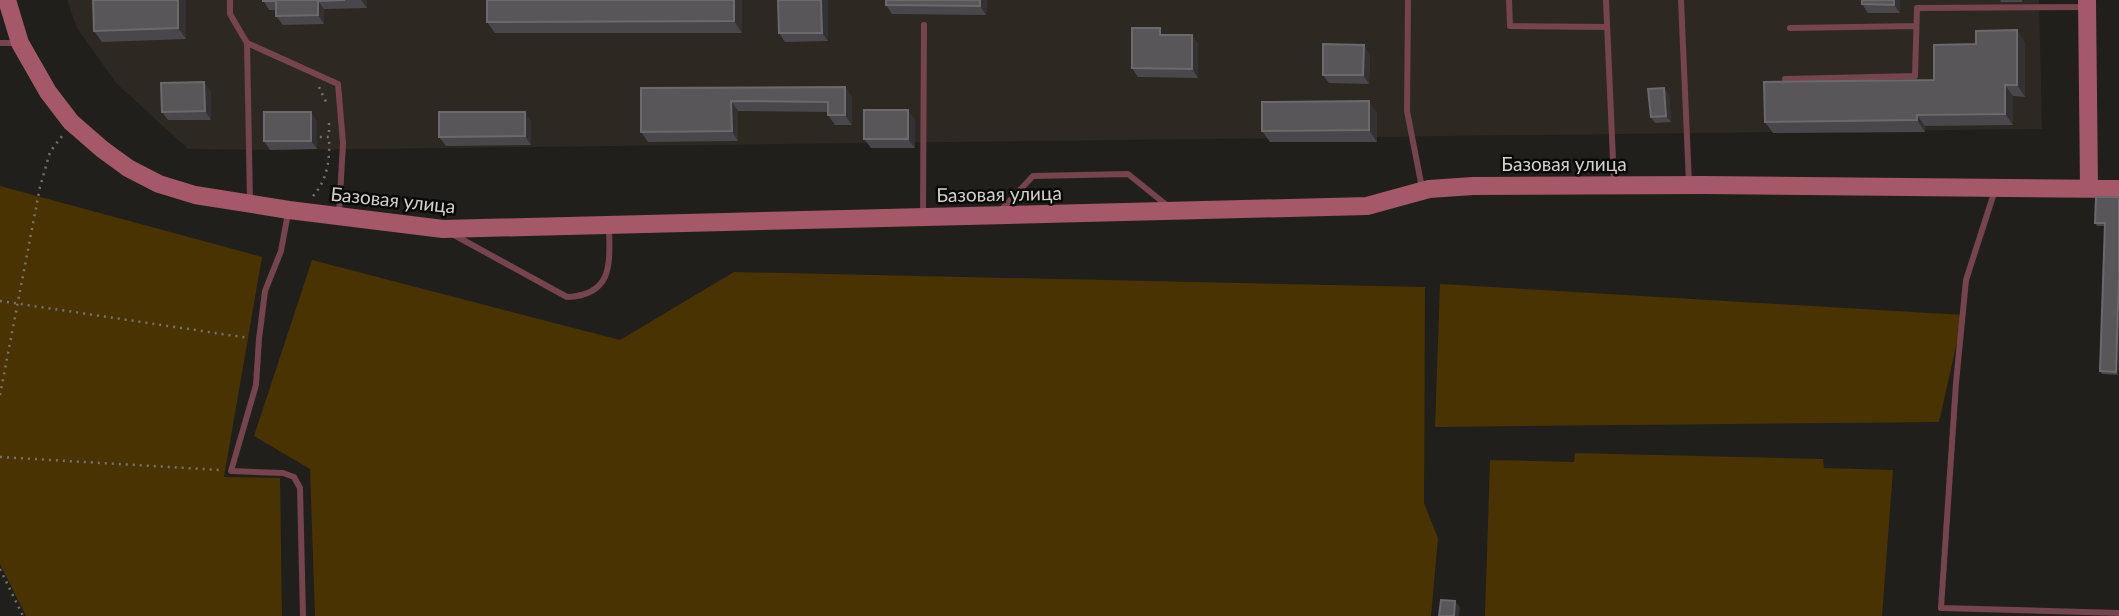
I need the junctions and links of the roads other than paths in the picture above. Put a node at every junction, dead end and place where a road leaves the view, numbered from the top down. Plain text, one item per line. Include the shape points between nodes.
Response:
1 (7, 0) edge
2 (230, 0) edge
3 (1408, 0) edge
4 (1509, 0) edge
5 (1606, 0) edge
6 (1681, 0) edge
7 (2087, 3) edge
8 (7, 23) edge
9 (924, 25) dead end
10 (1916, 26) junction
11 (1607, 27) junction
12 (1790, 28) dead end
13 (0, 43) edge
14 (20, 43) junction
15 (247, 43) junction
16 (1785, 79) edge
17 (1614, 185) junction
18 (1689, 185) junction
19 (2089, 187) junction
20 (2119, 188) edge
21 (1996, 189) junction
22 (1423, 190) junction
23 (250, 204) junction
24 (291, 210) junction
25 (1173, 211) junction
26 (996, 215) junction
27 (338, 216) junction
28 (923, 217) junction
29 (609, 226) junction
30 (443, 229) junction
31 (1988, 613) edge
32 (2119, 613) edge
33 (303, 616) edge

1 - 8 street, Базовая улица
2 - 15 lane via 230,14
3 - 22 lane via 1407,111
4 - 11 lane via 1510,26
5 - 11 lane
6 - 18 lane
7 - 10 lane via 1917,8
7 - 19 street
8 - 14 street, Базовая улица
9 - 28 lane
10 - 12 lane
10 - 16 lane via 1915,76
11 - 17 lane
13 - 14 lane
14 - 23 street, Базовая улица via 71,122 119,162 159,184
15 - 23 lane
15 - 27 lane via 338,84 343,143
17 - 18 street, Базовая улица
17 - 22 street, Базовая улица
18 - 21 street, Базовая улица
19 - 20 street, Базовая улица
19 - 21 street, Базовая улица
21 - 31 lane via 1966,280 1941,608
22 - 25 street, Базовая улица via 1367,206
23 - 24 street, Базовая улица
24 - 27 street, Базовая улица
24 - 33 lane via 265,291 256,385 231,471 283,473 294,477 300,488
25 - 26 street, Базовая улица
25 - 26 lane via 1128,174 1033,176
26 - 28 street, Базовая улица
27 - 30 street, Базовая улица
28 - 29 street, Базовая улица
29 - 30 street, Базовая улица
29 - 30 lane via 610,262 600,287 567,298
31 - 32 lane

